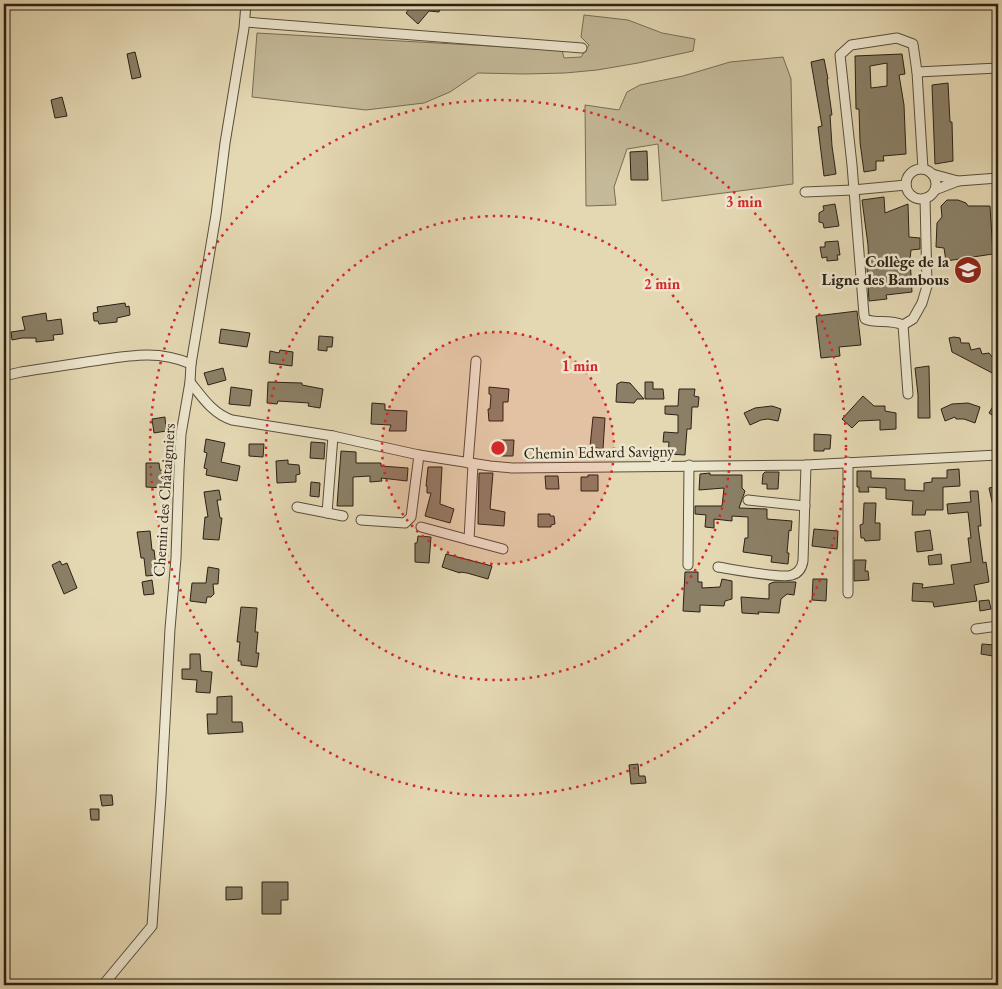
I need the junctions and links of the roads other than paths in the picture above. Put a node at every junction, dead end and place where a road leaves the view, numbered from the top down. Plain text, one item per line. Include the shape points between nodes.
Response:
1 (246, 4) edge
2 (245, 22) junction
3 (582, 48) dead end
4 (998, 68) edge
5 (917, 72) junction
6 (923, 169) junction
7 (932, 174) junction
8 (998, 178) edge
9 (958, 181) junction
10 (906, 185) junction
11 (852, 190) junction
12 (935, 190) junction
13 (805, 192) dead end
14 (925, 198) junction
15 (903, 325) junction
16 (476, 361) dead end
17 (191, 364) junction
18 (4, 376) edge
19 (190, 382) junction
20 (908, 394) dead end
21 (333, 436) junction
22 (419, 455) junction
23 (998, 455) edge
24 (848, 462) junction
25 (471, 463) junction
26 (806, 464) junction
27 (689, 465) junction
28 (748, 500) dead end
29 (805, 506) junction
30 (297, 507) dead end
31 (327, 513) junction
32 (344, 516) dead end
33 (361, 520) dead end
34 (421, 527) dead end
35 (469, 540) junction
36 (503, 549) dead end
37 (688, 566) dead end
38 (718, 567) dead end
39 (848, 593) dead end
40 (998, 626) edge
41 (976, 629) dead end
42 (103, 985) edge

1 - 2 street, Chemin des Châtaigniers
2 - 3 street
2 - 17 street, Chemin des Châtaigniers
4 - 5 street
5 - 6 street
5 - 11 street via 913,44 897,38 851,45 840,55
6 - 7 street
6 - 10 street via 911,173
7 - 9 street
7 - 12 street via 936,180
8 - 9 street
9 - 12 street
10 - 11 street
10 - 14 street via 914,197
11 - 13 street
11 - 15 street via 865,319
12 - 14 street
14 - 15 street via 927,286 913,319
15 - 20 street
16 - 25 street
17 - 18 street via 179,358 142,354
17 - 19 street, Chemin des Châtaigniers
19 - 21 street, Chemin Edward Savigny via 208,404 226,418
19 - 42 street, Chemin des Châtaigniers via 179,461 176,558 152,926
21 - 22 street, Chemin Edward Savigny
21 - 31 street
22 - 25 street, Chemin Edward Savigny
22 - 33 street via 409,521
23 - 24 street, Chemin Edward Savigny
24 - 26 street, Chemin Edward Savigny
24 - 39 street
25 - 27 street, Chemin Edward Savigny via 512,468
25 - 35 street
26 - 27 street, Chemin Edward Savigny
26 - 29 street
27 - 37 street
28 - 29 street
29 - 38 street via 803,560 798,572 786,576
30 - 31 street
31 - 32 street
34 - 35 street
35 - 36 street
40 - 41 street

